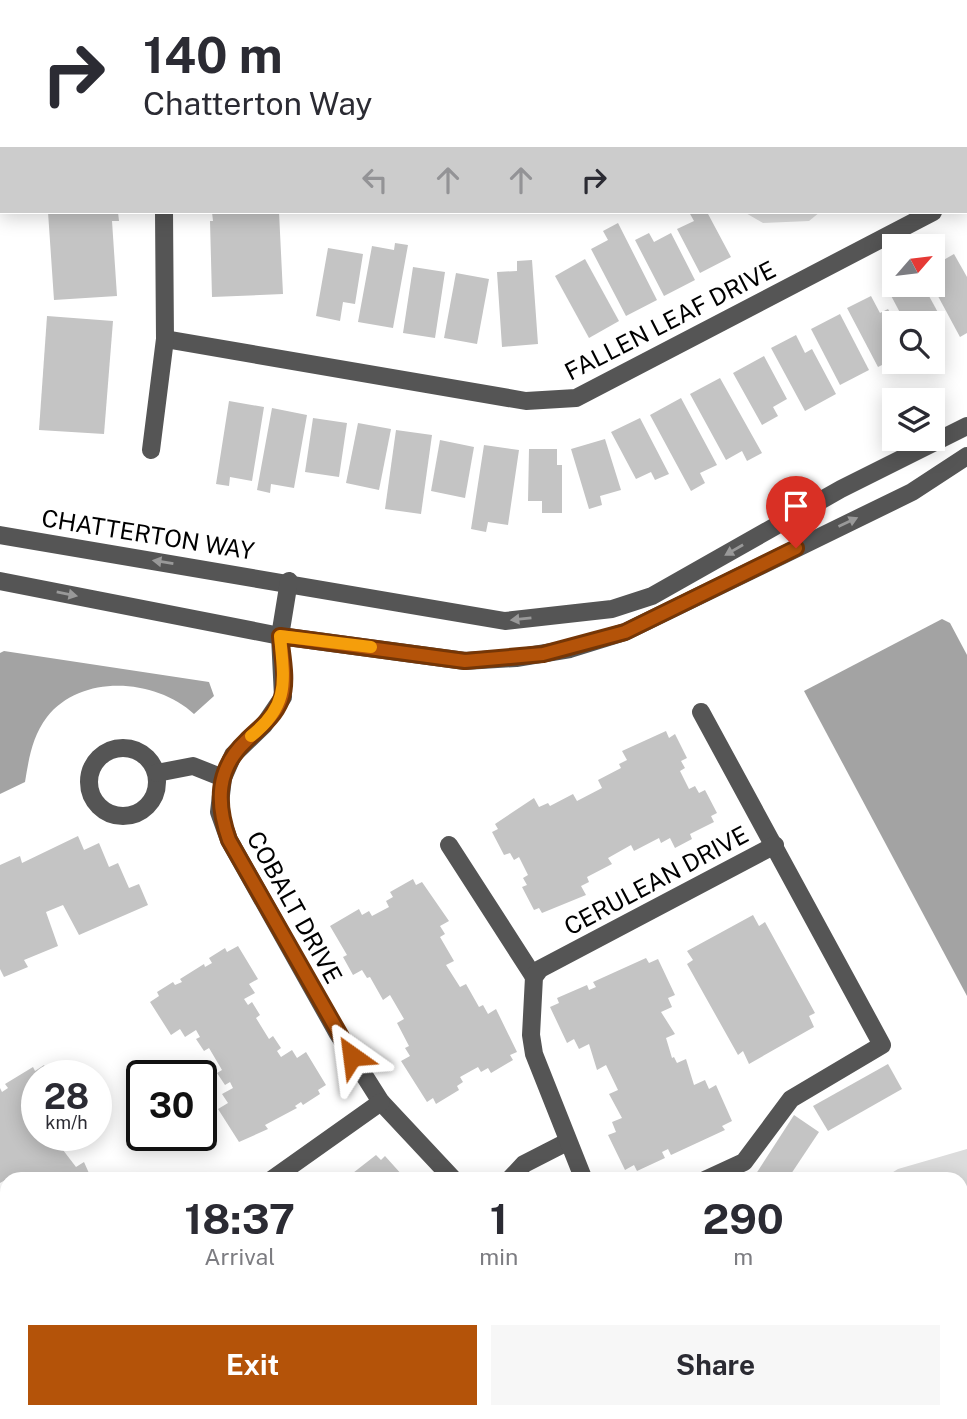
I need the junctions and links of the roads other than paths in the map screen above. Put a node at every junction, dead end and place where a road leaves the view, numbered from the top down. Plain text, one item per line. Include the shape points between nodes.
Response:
1 (164, 214) edge
2 (929, 214) edge
3 (165, 339) junction
4 (967, 426) edge
5 (151, 450) dead end
6 (967, 456) edge
7 (0, 535) edge
8 (0, 582) edge
9 (289, 582) junction
10 (280, 636) junction
11 (701, 712) dead end
12 (157, 773) dead end
13 (223, 778) junction
14 (449, 845) dead end
15 (775, 845) junction
16 (534, 977) junction
17 (380, 1102) junction
18 (567, 1142) junction
19 (282, 1172) edge
20 (446, 1172) edge
21 (516, 1172) edge
22 (580, 1172) edge
23 (723, 1172) edge

1 - 3 street
2 - 3 street, FALLEN LEAF DRIVE via 566,400 526,401
3 - 5 street
4 -> 9 street, CHATTERTON WAY via 841,489 652,596 611,609 505,621
10 -> 6 street via 465,661 570,649 625,632 912,492
9 -> 7 street, CHATTERTON WAY
8 -> 10 street
9 - 10 street
10 - 13 street, COBALT DRIVE via 283,697 264,725 233,755
11 - 15 street
12 - 13 street via 192,766
13 - 17 street, COBALT DRIVE via 219,812 229,840
14 - 16 street
15 - 16 street, CERULEAN DRIVE via 540,969
15 - 23 street, CERULEAN DRIVE via 882,1045 791,1099 744,1163
16 - 18 street via 534,1054
17 - 19 street
17 - 20 street, COBALT DRIVE
18 - 21 street
18 - 22 street

